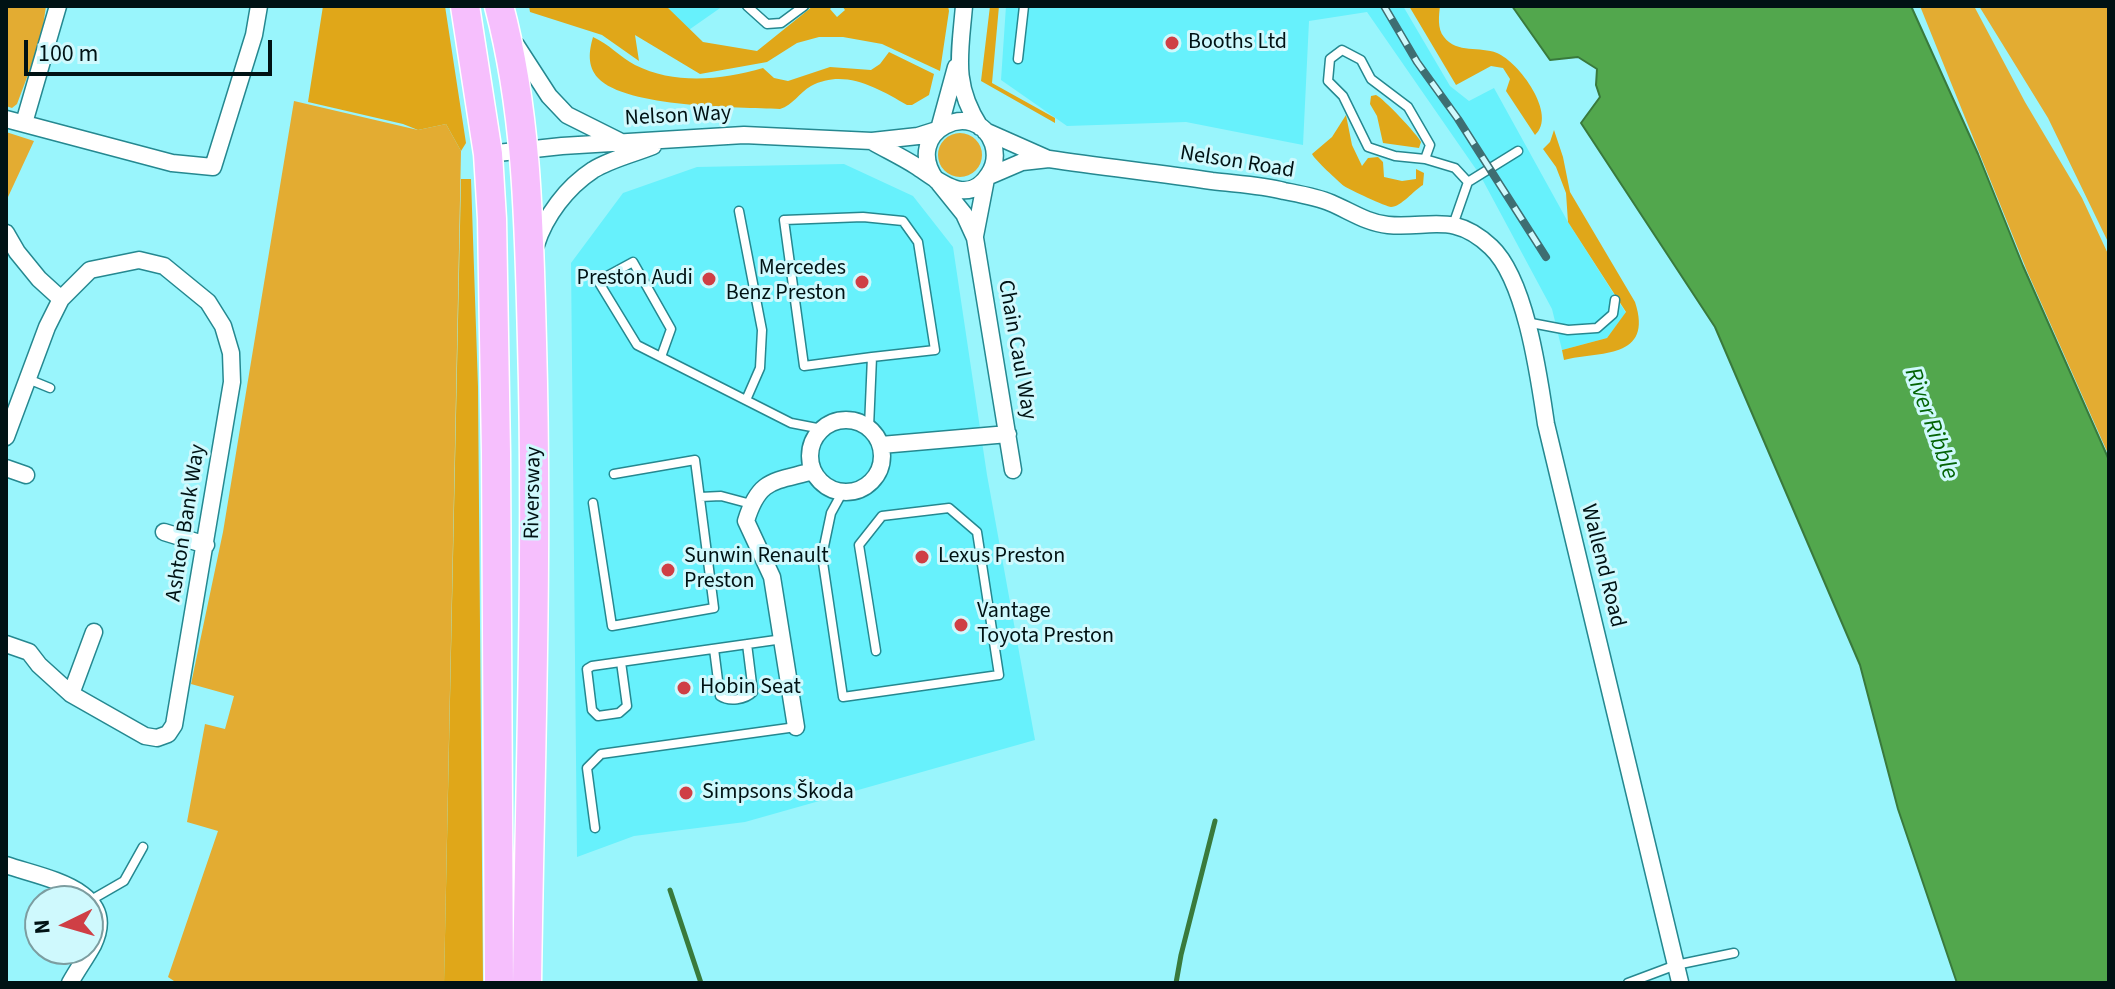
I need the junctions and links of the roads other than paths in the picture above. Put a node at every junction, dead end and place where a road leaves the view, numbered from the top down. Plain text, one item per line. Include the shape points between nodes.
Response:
1 (58, 6) edge
2 (259, 6) edge
3 (465, 6) edge
4 (747, 6) edge
5 (804, 6) edge
6 (964, 6) edge
7 (1024, 6) edge
8 (501, 12) edge
9 (1018, 59) dead end
10 (958, 62) junction
11 (6, 119) edge
12 (24, 123) junction
13 (983, 129) junction
14 (938, 130) junction
15 (665, 140) junction
16 (872, 141) junction
17 (622, 142) junction
18 (1518, 151) dead end
19 (509, 152) junction
20 (1049, 159) junction
21 (1425, 159) junction
22 (987, 178) junction
23 (938, 181) junction
24 (1468, 182) junction
25 (739, 211) dead end
26 (1414, 224) joint
27 (1453, 225) junction
28 (6, 233) edge
29 (975, 238) junction
30 (530, 276) junction
31 (61, 299) junction
32 (1615, 300) dead end
33 (1526, 322) junction
34 (661, 357) junction
35 (872, 357) junction
36 (27, 379) junction
37 (50, 388) dead end
38 (746, 400) junction
39 (869, 427) junction
40 (822, 429) junction
41 (1008, 434) junction
42 (6, 437) edge
43 (881, 445) junction
44 (6, 468) edge
45 (1013, 470) dead end
46 (813, 471) junction
47 (614, 474) dead end
48 (26, 475) dead end
49 (842, 493) junction
50 (700, 497) junction
51 (593, 503) dead end
52 (751, 504) junction
53 (164, 532) dead end
54 (206, 545) junction
55 (94, 632) dead end
56 (784, 639) junction
57 (6, 644) edge
58 (747, 644) junction
59 (714, 649) junction
60 (876, 651) dead end
61 (621, 662) junction
62 (71, 694) junction
63 (796, 727) joint
64 (595, 828) dead end
65 (143, 847) dead end
66 (6, 865) edge
67 (62, 885) edge
68 (104, 893) edge
69 (1734, 953) dead end
70 (81, 965) edge
71 (1676, 965) junction
72 (70, 983) edge
73 (499, 983) edge
74 (527, 983) edge
75 (1628, 983) edge
76 (1680, 983) edge

1 - 12 street
2 - 12 street via 213,167 172,163
3 - 19 highway, Riversway
4 - 5 lane via 767,24 781,23
6 - 10 street
7 - 9 lane
8 - 17 street via 549,96 567,115
8 - 19 highway, Riversway via 516,83
10 - 13 street via 965,101
10 - 14 street
11 - 12 street
13 - 14 street via 960,121
13 - 20 street, Nelson Road
13 - 22 street via 994,149
14 - 16 street, Nelson Way
14 - 23 street via 926,160
15 - 16 street, Nelson Way via 744,135
15 - 17 street, Nelson Way
15 - 30 street via 591,171 565,196 543,223
16 - 23 street, Nelson Way
17 - 19 street, Nelson Way
18 - 24 lane
19 - 30 highway, Riversway
19 - 73 highway, Riversway via 496,453
20 - 22 street, Nelson Road via 1022,162
20 - 26 street, Nelson Road via 1281,190 1329,202 1370,221
21 - 21 lane via 1368,147 1343,96 1328,81 1330,59 1342,50 1361,60 1371,79 1408,107 1430,145
21 - 24 lane via 1455,168
22 - 23 street via 968,189 948,188
22 - 29 street, Chain Caul Way
23 - 29 street, Chain Caul Way
24 - 27 lane
25 - 38 lane via 762,330 760,368
26 - 27 street, Wallend Road
27 - 33 street, Wallend Road via 1491,247 1506,267
28 - 31 street via 39,279
29 - 41 street, Chain Caul Way
30 - 74 highway, Riversway via 535,443
31 - 36 street, Ashton Bank Way
31 - 54 street, Ashton Bank Way via 90,270 139,260 164,266 190,284 223,326 232,382
32 - 33 lane via 1613,314 1597,328 1568,330
33 - 71 street, Wallend Road
34 - 34 lane via 671,329 633,262 598,281 637,345
34 - 38 lane
35 - 35 lane via 935,350 918,242 903,221 784,220 804,366
35 - 39 lane
36 - 37 lane
36 - 42 street, Ashton Bank Way
38 - 40 lane via 791,423
39 - 40 street via 846,420
39 - 43 street
40 - 46 street via 810,457
41 - 43 street
41 - 45 street, Chain Caul Way
43 - 49 street via 881,469 874,479 865,488
44 - 48 street
46 - 49 street via 826,486
46 - 52 street via 759,489
47 - 50 lane via 695,460
49 - 60 lane via 831,513 822,556 843,697 999,675 977,532 949,508 882,516 859,545
50 - 51 lane via 714,608 612,626
50 - 52 lane
52 - 56 street via 746,521 772,577
53 - 54 street
54 - 62 street, Ashton Bank Way via 174,725 168,734 145,736
55 - 62 street
56 - 58 lane
56 - 63 street
57 - 62 street, Ashton Bank Way via 29,652
58 - 59 lane
58 - 59 lane via 753,692 748,697 720,696
59 - 61 lane
61 - 61 lane via 587,669 592,710 598,716 619,713 627,706
63 - 64 lane via 601,754 587,768
65 - 68 lane via 124,881
66 - 67 street
69 - 71 lane
70 - 72 street
71 - 75 lane
71 - 76 street, Wallend Road

